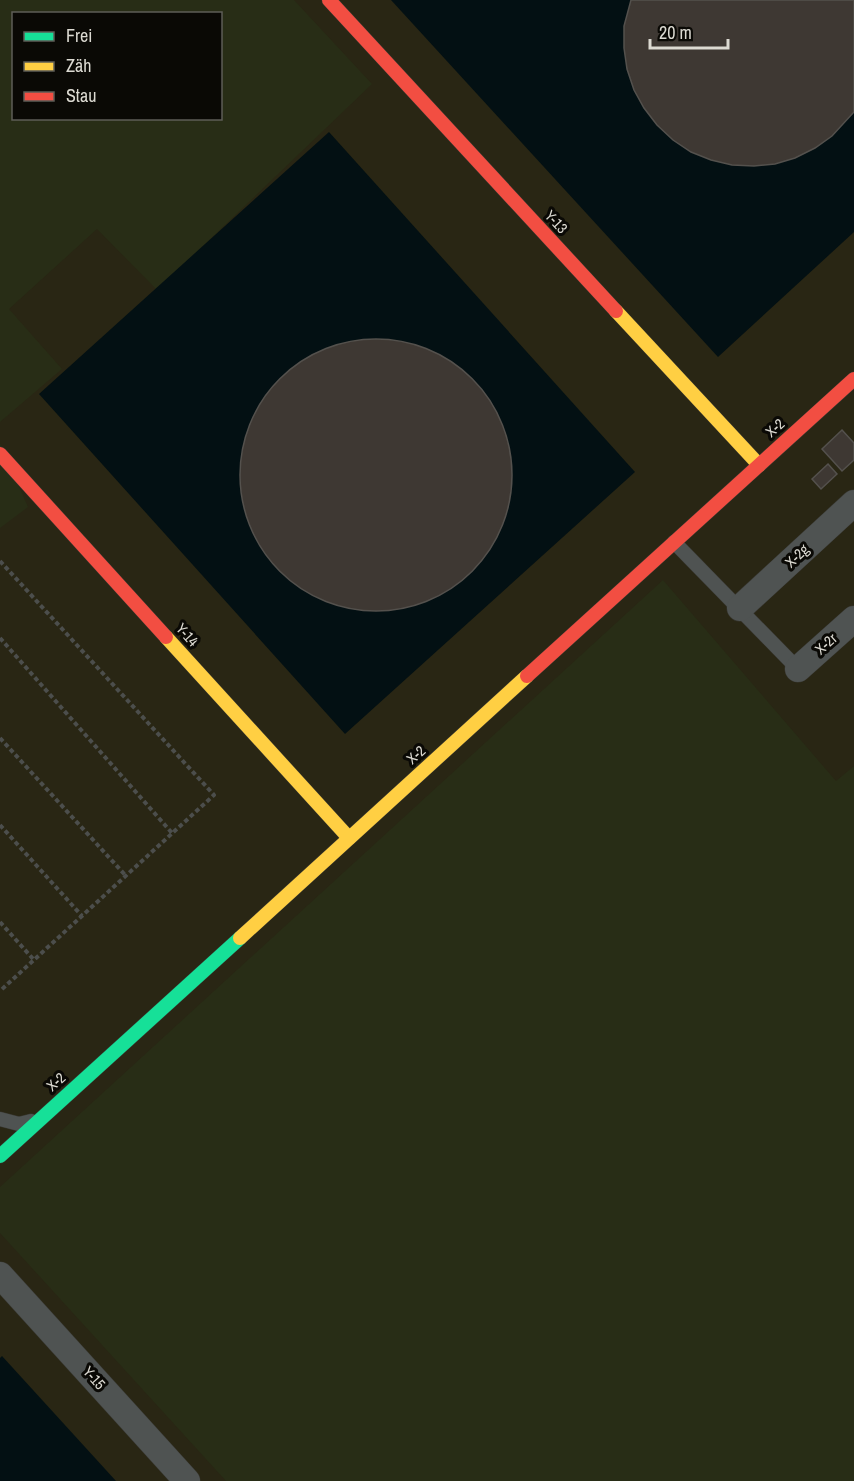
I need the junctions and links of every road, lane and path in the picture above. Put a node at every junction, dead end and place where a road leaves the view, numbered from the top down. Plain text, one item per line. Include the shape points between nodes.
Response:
1 (329, 0) edge
2 (854, 379) edge
3 (0, 454) edge
4 (759, 465) junction
5 (854, 503) edge
6 (674, 542) junction
7 (0, 561) edge
8 (740, 608) junction
9 (854, 619) edge
10 (0, 638) edge
11 (798, 669) joint
12 (0, 738) edge
13 (0, 825) edge
14 (172, 834) junction
15 (349, 838) junction
16 (126, 876) junction
17 (82, 916) junction
18 (0, 922) edge
19 (34, 960) junction
20 (0, 991) edge
21 (41, 1118) junction
22 (0, 1119) edge
23 (0, 1156) edge
24 (5, 1289) edge
25 (187, 1481) edge

1 - 4 street, Y-13
2 - 4 street, X-2
3 - 15 street, Y-14
4 - 6 street, X-2
5 - 8 street, X-2g
6 - 8 lane
6 - 15 street, X-2
7 - 14 path via 214,795
8 - 11 lane
9 - 11 street, X-2r
10 - 14 path
12 - 16 path
13 - 17 path
14 - 16 path
15 - 21 street, X-2
16 - 17 path
17 - 19 path
18 - 19 path
19 - 20 path
21 - 22 lane via 19,1124
21 - 23 street, X-2
24 - 25 street, Y-15

